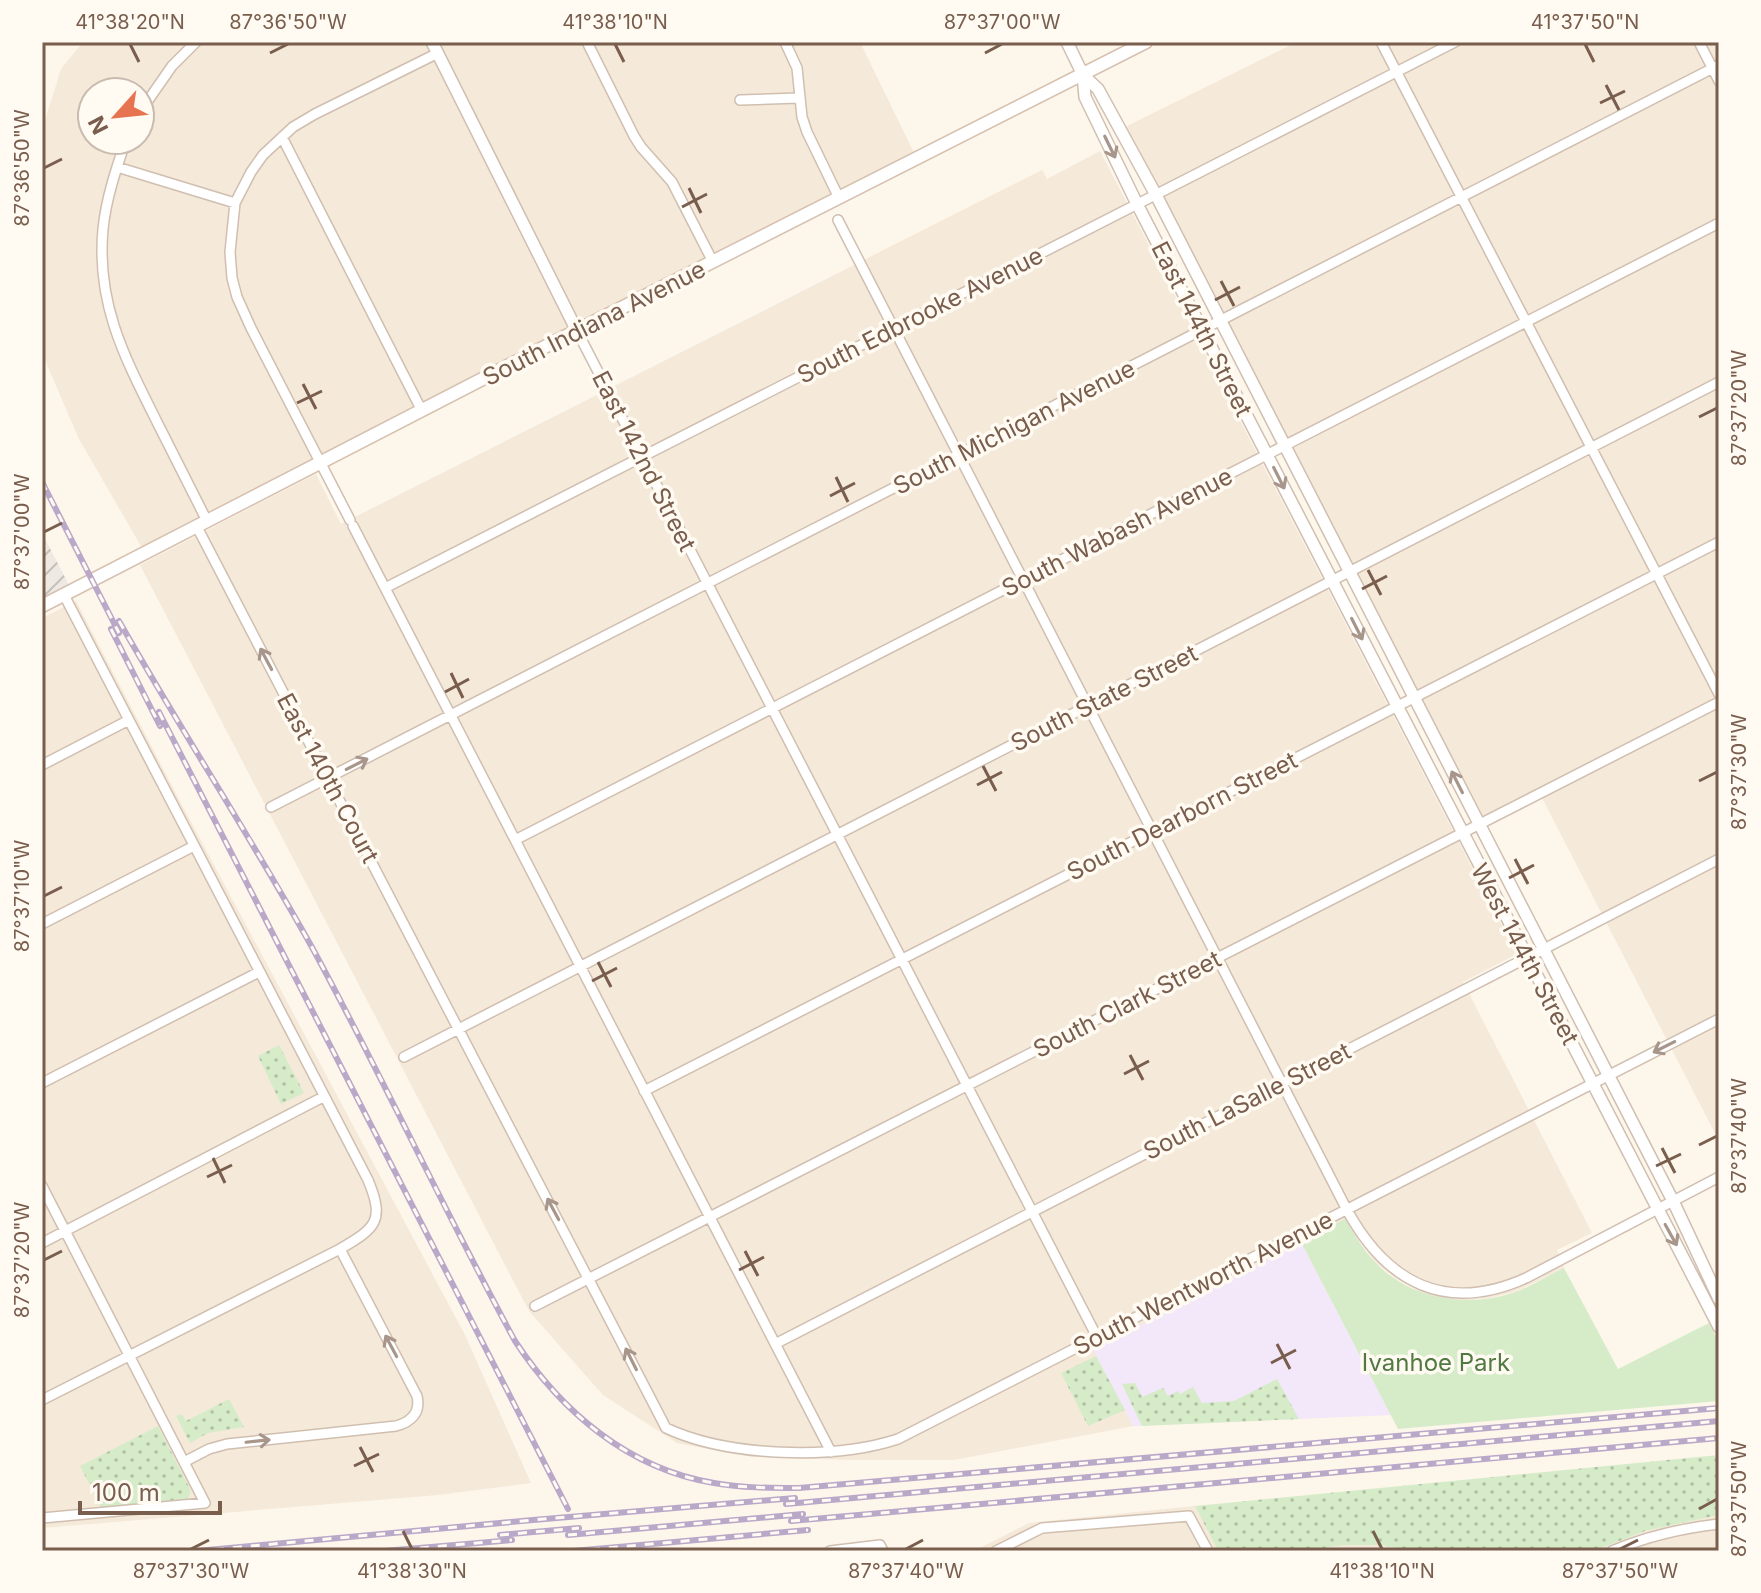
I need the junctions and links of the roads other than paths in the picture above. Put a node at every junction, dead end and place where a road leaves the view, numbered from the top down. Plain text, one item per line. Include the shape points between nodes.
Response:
1 (196, 42) edge
2 (587, 42) edge
3 (785, 42) edge
4 (1067, 42) edge
5 (1146, 42) edge
6 (1381, 42) edge
7 (1455, 42) edge
8 (1699, 42) edge
9 (435, 48) edge
10 (1716, 67) edge
11 (1397, 72) junction
12 (1083, 75) junction
13 (1719, 81) edge
14 (156, 89) edge
15 (799, 98) junction
16 (740, 100) dead end
17 (282, 137) junction
18 (121, 156) edge
19 (117, 167) junction
20 (1156, 195) junction
21 (1462, 197) junction
22 (839, 198) junction
23 (235, 203) junction
24 (1137, 204) junction
25 (838, 220) dead end
26 (1719, 223) edge
27 (713, 262) junction
28 (1221, 321) junction
29 (1527, 322) junction
30 (894, 329) junction
31 (1203, 330) junction
32 (577, 331) junction
33 (1719, 382) edge
34 (422, 411) junction
35 (1285, 446) junction
36 (1592, 447) junction
37 (959, 455) junction
38 (1267, 455) junction
39 (642, 457) junction
40 (321, 463) junction
41 (202, 524) junction
42 (1719, 542) edge
43 (1349, 572) junction
44 (1657, 573) junction
45 (1023, 580) junction
46 (1332, 580) junction
47 (708, 584) junction
48 (385, 588) junction
49 (64, 595) junction
50 (42, 606) edge
51 (1719, 694) edge
52 (1414, 698) junction
53 (1719, 702) edge
54 (1088, 706) junction
55 (1398, 706) junction
56 (772, 709) junction
57 (451, 716) junction
58 (129, 720) junction
59 (42, 765) edge
60 (328, 778) junction
61 (271, 807) dead end
62 (1479, 824) junction
63 (1152, 831) junction
64 (1462, 832) junction
65 (837, 835) junction
66 (515, 840) junction
67 (194, 846) junction
68 (1719, 859) edge
69 (42, 924) edge
70 (1543, 949) junction
71 (1527, 957) junction
72 (1217, 958) junction
73 (902, 959) junction
74 (580, 967) junction
75 (259, 972) junction
76 (1719, 1019) edge
77 (459, 1029) junction
78 (404, 1057) dead end
79 (1608, 1076) junction
80 (42, 1083) edge
81 (1282, 1083) junction
82 (1593, 1083) junction
83 (967, 1086) junction
84 (644, 1091) junction
85 (323, 1097) junction
86 (1719, 1177) edge
87 (42, 1186) edge
88 (1673, 1201) junction
89 (1657, 1209) junction
90 (1347, 1210) junction
91 (1032, 1212) junction
92 (710, 1217) junction
93 (65, 1231) junction
94 (42, 1243) edge
95 (340, 1249) junction
96 (589, 1279) junction
97 (1719, 1299) edge
98 (535, 1306) dead end
99 (1715, 1312) edge
100 (1719, 1327) edge
101 (1097, 1337) junction
102 (775, 1344) junction
103 (129, 1356) junction
104 (42, 1400) edge
105 (666, 1428) joint
106 (831, 1452) junction
107 (184, 1462) junction
108 (42, 1518) edge
109 (1719, 1524) edge
110 (881, 1548) edge
111 (830, 1551) edge
112 (996, 1551) edge
113 (1208, 1551) edge
114 (1612, 1551) edge

1 - 14 street
2 - 27 street via 634,136 672,182
3 - 15 street via 797,68
4 - 12 street, East 144th Street
5 - 12 main road, South Indiana Avenue
6 - 11 street
7 - 11 street, South Edbrooke Avenue
8 - 10 street
9 - 17 street
9 - 32 street, East 142nd Street
10 - 13 street
10 - 21 street, South Michigan Avenue
11 - 20 street, South Edbrooke Avenue
11 - 21 street
12 - 20 street, East 144th Street via 1098,89
12 - 22 main road, South Indiana Avenue
12 -> 24 street, East 144th Street via 1085,97
15 - 16 street
15 - 22 street via 807,132
17 - 23 street via 263,155
17 - 34 street
18 - 19 street, East 140th Court
19 - 23 street
19 - 41 street, East 140th Court via 103,229 110,310 117,339
20 - 24 street, South Edbrooke Avenue
20 - 28 street, East 144th Street
21 - 28 street, South Michigan Avenue
21 - 29 street
22 - 27 main road, South Indiana Avenue
23 - 40 street via 230,252 237,297
24 - 30 street, South Edbrooke Avenue
24 - 31 street, East 144th Street
25 - 30 street
26 - 29 street, South Wabash Avenue
27 - 32 main road, South Indiana Avenue
28 - 31 street, South Michigan Avenue
28 - 35 street, East 144th Street
29 - 35 street, South Wabash Avenue
29 - 36 street
30 - 37 street
30 - 39 street, South Edbrooke Avenue
31 - 37 street, South Michigan Avenue
31 - 38 street, East 144th Street
32 - 34 main road, South Indiana Avenue
32 - 39 street, East 142nd Street
33 - 36 street, South State Street
34 - 40 main road, South Indiana Avenue
35 - 38 street, South Wabash Avenue
35 - 43 street, East 144th Street
36 - 43 street, South State Street
36 - 44 street
37 - 45 street
37 - 47 street, South Michigan Avenue
38 - 45 street, South Wabash Avenue
38 -> 46 street, East 144th Street
39 - 47 street, East 142nd Street
39 - 48 street, South Edbrooke Avenue
40 - 41 main road, South Indiana Avenue
40 - 48 street
41 - 49 main road, South Indiana Avenue
60 -> 41 street, East 140th Court via 230,590
42 - 44 street, South Dearborn Street
43 - 46 street, South State Street
43 - 52 street, West 144th Street
44 - 51 street
44 - 52 street, South Dearborn Street
45 - 54 street
45 - 56 street, South Wabash Avenue
46 - 54 street, South State Street
46 -> 55 street, West 144th Street
47 - 56 street, East 142nd Street
47 - 57 street, South Michigan Avenue
48 - 57 street
49 - 50 main road, South Indiana Avenue
49 - 58 street
52 - 55 street, South Dearborn Street
62 -> 52 street, West 144th Street
53 - 62 street, South Clark Street
54 - 63 street
54 - 65 street, South State Street
55 - 63 street, South Dearborn Street
55 - 64 street, West 144th Street
56 - 65 street, East 142nd Street
56 - 66 street, South Wabash Avenue
60 -> 57 street, South Michigan Avenue
57 - 66 street
58 - 59 street
58 - 67 street
60 - 61 street, South Michigan Avenue
60 - 77 street, East 140th Court
62 - 64 street, South Clark Street
62 - 70 street, West 144th Street
63 - 72 street
63 - 73 street, South Dearborn Street
64 - 71 street, West 144th Street
64 - 72 street, South Clark Street
65 - 73 street, East 142nd Street
65 - 74 street, South State Street
66 - 74 street
67 - 69 street
67 - 75 street
68 - 70 street, South LaSalle Street
70 - 71 street, South LaSalle Street
70 - 79 street, West 144th Street
71 - 81 street, South LaSalle Street
71 - 82 street, West 144th Street
72 - 81 street
72 - 83 street, South Clark Street
73 - 83 street, East 142nd Street
73 - 84 street, South Dearborn Street
74 - 77 street, South State Street
74 - 84 street
75 - 80 street
75 - 85 street
76 -> 79 street, South Wentworth Avenue
77 - 78 street, South State Street
96 -> 77 street, East 140th Court
79 - 82 street, South Wentworth Avenue
79 - 88 street, West 144th Street
81 - 90 street
81 - 91 street, South LaSalle Street
82 - 89 street, West 144th Street
82 - 90 street, South Wentworth Avenue
83 - 91 street, East 142nd Street
83 - 92 street, South Clark Street
84 - 92 street
85 - 93 street
85 - 95 street via 374,1194 376,1217 370,1228
86 - 88 street
87 - 93 street
88 - 89 street
88 - 97 street, West 144th Street
89 - 90 street via 1519,1281 1464,1293 1425,1287 1388,1265
89 -> 99 street, West 144th Street
90 - 101 street, South Wentworth Avenue
91 - 101 street, East 142nd Street
91 - 102 street, South LaSalle Street
92 - 96 street, South Clark Street
92 - 102 street
93 - 94 street
93 - 103 street
95 - 103 street
107 -> 95 street via 217,1446 396,1426 414,1416 417,1396
96 - 98 street, South Clark Street
105 -> 96 street, East 140th Court
99 - 100 street, West 144th Street
101 - 106 street, South Wentworth Avenue via 898,1439
102 - 106 street
103 - 104 street
103 - 107 street
105 - 106 street, South Wentworth Avenue via 747,1449
107 - 108 street via 205,1503
109 - 114 street
110 - 111 street
112 - 113 street via 1042,1528 1189,1516

